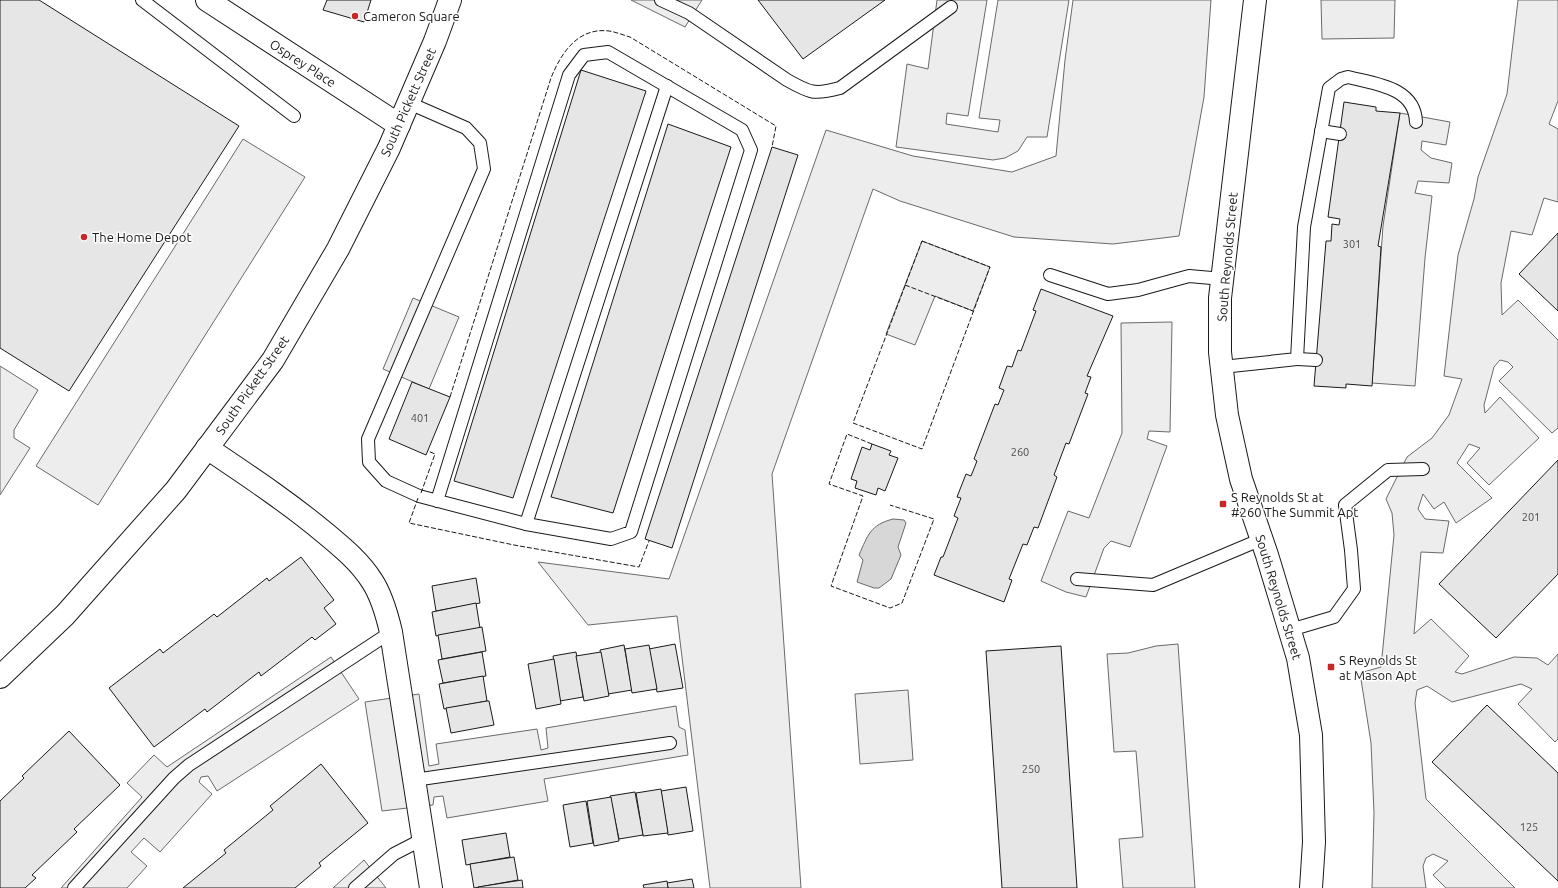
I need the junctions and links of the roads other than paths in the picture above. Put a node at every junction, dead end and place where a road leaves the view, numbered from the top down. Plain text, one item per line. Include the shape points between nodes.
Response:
1 (142, 0) edge
2 (207, 0) edge
3 (450, 0) edge
4 (661, 0) edge
5 (1255, 0) edge
6 (951, 7) dead end
7 (666, 86) junction
8 (409, 102) junction
9 (294, 116) dead end
10 (1416, 122) dead end
11 (399, 125) junction
12 (1321, 130) junction
13 (1340, 134) dead end
14 (1050, 275) dead end
15 (1223, 279) junction
16 (1297, 359) junction
17 (1316, 360) dead end
18 (1222, 367) junction
19 (207, 448) junction
20 (1423, 469) dead end
21 (437, 501) junction
22 (526, 524) junction
23 (1262, 539) junction
24 (1077, 579) dead end
25 (1290, 630) junction
26 (391, 632) junction
27 (0, 677) edge
28 (670, 743) dead end
29 (414, 780) junction
30 (423, 839) junction
31 (74, 888) edge
32 (355, 888) edge
33 (431, 888) edge
34 (1311, 888) edge

1 - 9 lane
2 - 11 street, Osprey Place
3 - 8 street, South Pickett Street
4 - 6 lane via 688,13 787,80 804,89 820,93 840,88
5 - 15 street, South Reynolds Street
7 - 21 lane via 608,52 584,55 569,75
7 - 22 lane
7 - 22 lane via 742,130 751,150 631,532 611,539
8 - 11 street, South Pickett Street
8 - 21 lane via 466,128 480,143 484,169 368,439 369,462 386,481
10 - 12 lane via 1416,112 1404,95 1394,89 1348,77 1341,78 1329,88
11 - 19 street, South Pickett Street via 338,249 284,340
12 - 13 lane
12 - 16 lane via 1304,227
14 - 15 lane via 1108,294 1138,290 1189,276
15 - 18 street, South Reynolds Street via 1220,298
16 - 17 lane
16 - 18 lane
18 - 23 street, South Reynolds Street via 1227,415 1240,472
19 - 26 street via 288,503 360,564 373,582
19 - 27 street, South Pickett Street via 176,490 65,615
20 - 25 lane via 1388,470 1344,505 1354,589 1334,617
21 - 22 lane
23 - 24 lane via 1153,585
23 - 25 street, South Reynolds Street
25 - 34 street, South Reynolds Street via 1298,658 1311,735 1314,842
26 - 29 street
26 - 31 lane via 189,765 174,778
28 - 29 lane
29 - 30 street
30 - 32 lane via 394,854
30 - 33 street

